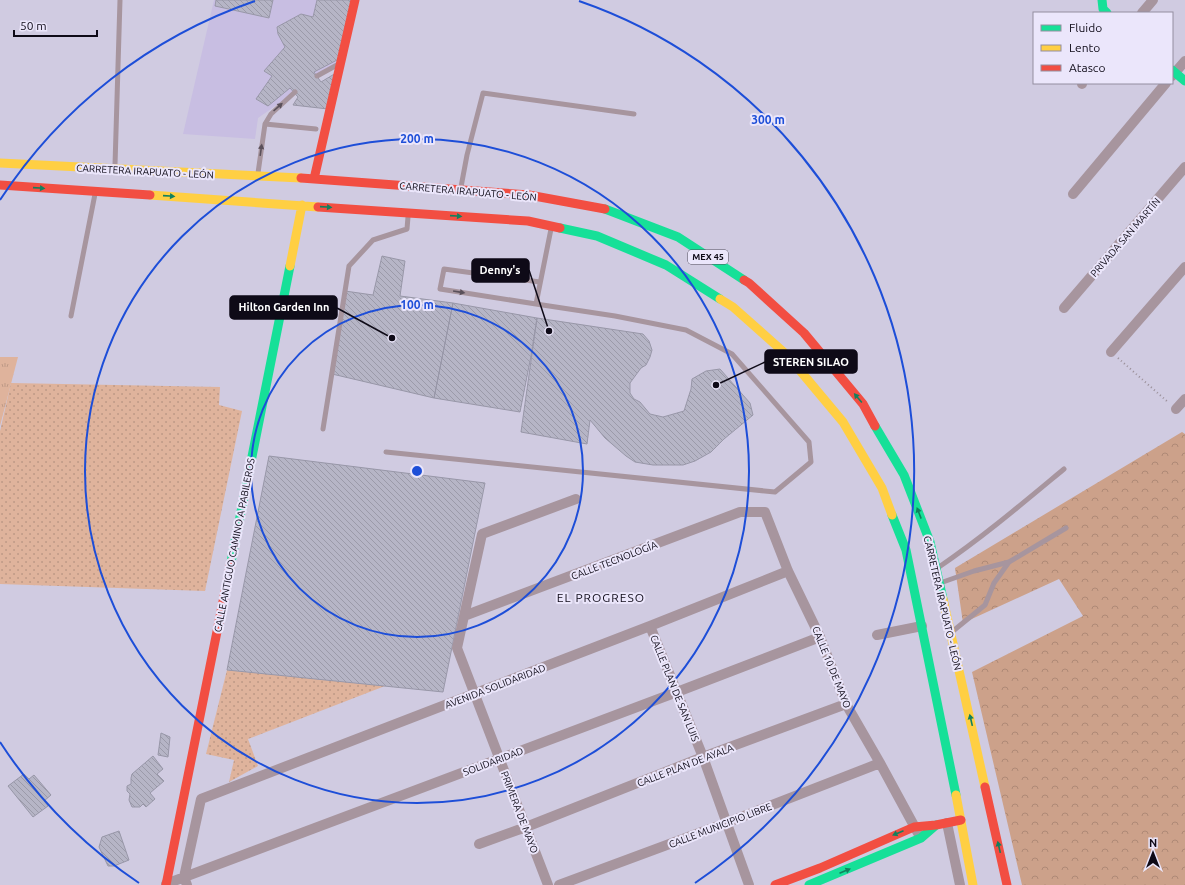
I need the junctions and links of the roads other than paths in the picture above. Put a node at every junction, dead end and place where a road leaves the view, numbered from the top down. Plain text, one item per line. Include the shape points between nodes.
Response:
1 (120, 0) edge
2 (355, 0) edge
3 (1153, 0) edge
4 (1143, 12) edge
5 (1185, 61) edge
6 (341, 64) junction
7 (1173, 73) edge
8 (317, 76) dead end
9 (1185, 81) edge
10 (1165, 84) edge
11 (295, 92) dead end
12 (634, 114) dead end
13 (265, 124) junction
14 (316, 129) dead end
15 (0, 163) edge
16 (1185, 167) edge
17 (114, 169) junction
18 (257, 176) junction
19 (314, 179) junction
20 (0, 185) edge
21 (461, 190) junction
22 (96, 191) junction
23 (1072, 194) dead end
24 (302, 205) junction
25 (409, 213) junction
26 (551, 226) junction
27 (1185, 267) edge
28 (540, 282) junction
29 (536, 304) junction
30 (1064, 308) dead end
31 (72, 316) dead end
32 (1111, 352) road end
33 (1185, 399) edge
34 (1176, 409) road end
35 (323, 430) dead end
36 (386, 452) dead end
37 (1064, 469) dead end
38 (576, 499) dead end
39 (765, 512) joint
40 (1066, 528) dead end
41 (1009, 562) junction
42 (936, 569) junction
43 (788, 571) junction
44 (940, 584) junction
45 (464, 616) junction
46 (650, 626) junction
47 (922, 626) junction
48 (951, 633) junction
49 (877, 635) dead end
50 (820, 636) junction
51 (677, 692) junction
52 (475, 693) junction
53 (846, 704) junction
54 (703, 757) junction
55 (499, 758) junction
56 (880, 763) junction
57 (962, 820) junction
58 (726, 823) junction
59 (947, 823) junction
60 (936, 825) junction
61 (526, 827) junction
62 (914, 827) junction
63 (921, 838) junction
64 (479, 844) dead end
65 (820, 868) junction
66 (176, 882) edge
67 (826, 882) edge
68 (548, 885) edge
69 (559, 885) edge
70 (749, 885) edge
71 (775, 885) edge
72 (809, 885) edge
73 (960, 885) edge
74 (973, 885) edge
75 (1007, 885) edge

1 - 17 lane
2 - 6 main road
3 - 4 street
5 - 7 street
6 - 8 lane
6 - 19 main road
7 - 9 main road
10 - 23 street
13 -> 11 lane via 271,114
12 - 21 lane via 483,93 467,154
13 - 14 lane
18 -> 13 lane
15 - 17 main road, CARRETERA IRAPUATO - LEÓN / MEX 45
16 - 30 street, PRIVADA SAN MARTÍN
17 - 18 main road, CARRETERA IRAPUATO - LEÓN / MEX 45
18 - 19 main road, CARRETERA IRAPUATO - LEÓN / MEX 45
19 - 21 main road, CARRETERA IRAPUATO - LEÓN / MEX 45
20 -> 22 main road, MEX 45
42 -> 21 main road, CARRETERA IRAPUATO - LEÓN / MEX 45 via 930,542 904,475 863,404 804,333 749,283 678,238 604,209 529,195
22 -> 24 main road, MEX 45
22 - 31 lane
24 -> 25 main road, MEX 45
24 - 66 main road, CALLE ANTIGUO CAMINO A PABILEROS
25 -> 26 main road, MEX 45 via 528,221
25 - 35 lane via 407,229 373,240 349,266
26 - 28 lane
26 - 47 main road, MEX 45 via 597,236 666,265 733,307 787,355 843,422 882,488 906,550
27 - 32 street
28 - 29 lane
28 -> 29 lane via 444,269 440,289
29 - 36 lane via 686,330 732,354 809,442 811,462 775,492
33 - 34 street
37 - 42 lane via 959,554
38 - 45 street, PRIMERA DE MAYO via 482,534
39 - 43 street, CALLE 10 DE MAYO
39 - 45 street, CALLE TECNOLOGÍA via 740,512
40 - 41 lane
41 - 44 lane via 974,571
41 - 48 lane via 994,583 985,606
42 - 44 main road, CARRETERA IRAPUATO - LEÓN / MEX 45
43 - 46 street, AVENIDA SOLIDARIDAD
43 - 50 street, CALLE 10 DE MAYO
44 - 48 main road, CARRETERA IRAPUATO - LEÓN / MEX 45
45 - 52 street, PRIMERA DE MAYO via 457,648
46 - 51 street, CALLE PLAN DE SAN LUIS
46 - 52 street, AVENIDA SOLIDARIDAD
47 - 49 street
47 - 57 main road, MEX 45
75 -> 48 main road, CARRETERA IRAPUATO - LEÓN / MEX 45
50 - 51 street, SOLIDARIDAD
50 - 53 street, CALLE 10 DE MAYO
51 - 54 street, CALLE PLAN DE SAN LUIS
51 - 55 street, SOLIDARIDAD
52 - 55 street, PRIMERA DE MAYO
52 - 66 street, AVENIDA SOLIDARIDAD via 202,799
53 - 54 street, CALLE PLAN DE AYALA
53 - 56 street, CALLE 10 DE MAYO
54 - 58 street, CALLE PLAN DE SAN LUIS
54 - 61 street, CALLE PLAN DE AYALA
55 - 61 street, PRIMERA DE MAYO
55 - 66 street, SOLIDARIDAD
56 - 58 street, CALLE MUNICIPIO LIBRE
56 - 62 street, CALLE 10 DE MAYO
57 - 59 main road
57 - 74 main road, MEX 45
58 - 69 street, CALLE MUNICIPIO LIBRE
58 - 70 street, CALLE PLAN DE SAN LUIS
59 - 60 main road
59 - 73 street
60 - 62 main road
60 - 63 main road
61 - 64 street, CALLE PLAN DE AYALA
61 - 68 street, PRIMERA DE MAYO
62 - 63 street, CALLE 10 DE MAYO
62 -> 65 main road
67 -> 63 main road
65 - 67 street
65 - 71 main road
67 - 72 main road

